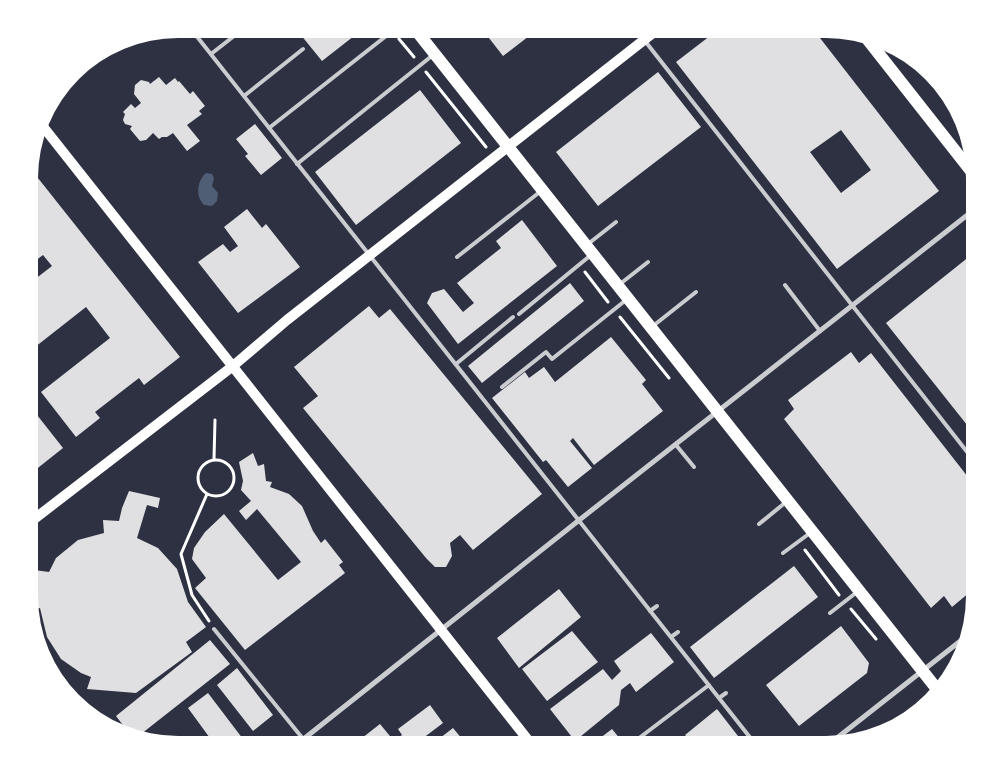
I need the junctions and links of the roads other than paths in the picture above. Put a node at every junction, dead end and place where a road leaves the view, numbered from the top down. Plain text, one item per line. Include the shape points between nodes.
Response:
1 (198, 38) edge
2 (232, 38) edge
3 (384, 38) edge
4 (422, 38) edge
5 (647, 38) edge
6 (644, 40) junction
7 (872, 45) edge
8 (303, 49) dead end
9 (211, 54) junction
10 (435, 54) junction
11 (244, 96) junction
12 (269, 128) junction
13 (46, 129) edge
14 (508, 146) junction
15 (298, 164) junction
16 (965, 164) edge
17 (542, 190) junction
18 (966, 216) edge
19 (616, 222) dead end
20 (589, 250) junction
21 (370, 256) junction
22 (457, 257) dead end
23 (648, 262) dead end
24 (618, 285) junction
25 (785, 285) dead end
26 (696, 292) dead end
27 (628, 298) junction
28 (852, 306) junction
29 (519, 314) dead end
30 (514, 317) dead end
31 (651, 327) junction
32 (820, 331) junction
33 (456, 364) junction
34 (232, 366) junction
35 (502, 387) dead end
36 (717, 412) junction
37 (676, 445) junction
38 (966, 451) edge
39 (694, 467) dead end
40 (788, 501) junction
41 (38, 516) edge
42 (578, 521) junction
43 (760, 524) dead end
44 (812, 532) junction
45 (783, 553) dead end
46 (858, 590) junction
47 (657, 606) dead end
48 (650, 611) junction
49 (830, 613) dead end
50 (214, 629) road end
51 (442, 630) junction
52 (678, 632) dead end
53 (671, 637) junction
54 (959, 642) edge
55 (922, 671) junction
56 (709, 685) junction
57 (934, 686) edge
58 (726, 693) dead end
59 (719, 698) junction
60 (840, 735) edge
61 (300, 736) edge
62 (308, 736) edge
63 (525, 736) edge
64 (642, 736) edge
65 (749, 736) edge

1 - 9 lane
2 - 9 lane
3 - 12 lane
4 - 10 main road
5 - 6 main road
6 - 14 main road
6 - 28 lane
7 - 16 main road
8 - 11 lane
9 - 11 lane
10 - 14 main road
10 - 15 lane
11 - 12 lane
12 - 15 lane
13 - 34 main road
14 - 17 main road
14 - 21 main road
15 - 21 lane
17 - 20 main road
17 - 22 lane
18 - 28 street
19 - 20 lane
20 - 24 main road
20 - 29 lane via 579,265
21 - 33 lane
21 - 34 main road
23 - 24 lane
24 - 27 main road
25 - 32 lane
26 - 31 lane
27 - 31 main road
27 - 35 lane via 552,359 546,352
28 - 32 street
28 - 38 lane
30 - 33 lane
31 - 36 main road
32 - 36 street
33 - 42 lane
34 - 41 main road
34 - 51 main road
36 - 37 street
36 - 40 main road
37 - 39 lane
37 - 42 street
40 - 43 lane
40 - 44 main road
42 - 48 lane
42 - 51 street
44 - 45 lane
44 - 46 main road
46 - 49 lane
46 - 55 main road
47 - 48 lane
48 - 53 lane
50 - 61 lane
51 - 62 street
51 - 63 main road
52 - 53 lane
53 - 56 lane
54 - 55 street
55 - 57 main road
55 - 60 street
56 - 59 lane
56 - 64 lane
58 - 59 lane
59 - 65 lane

